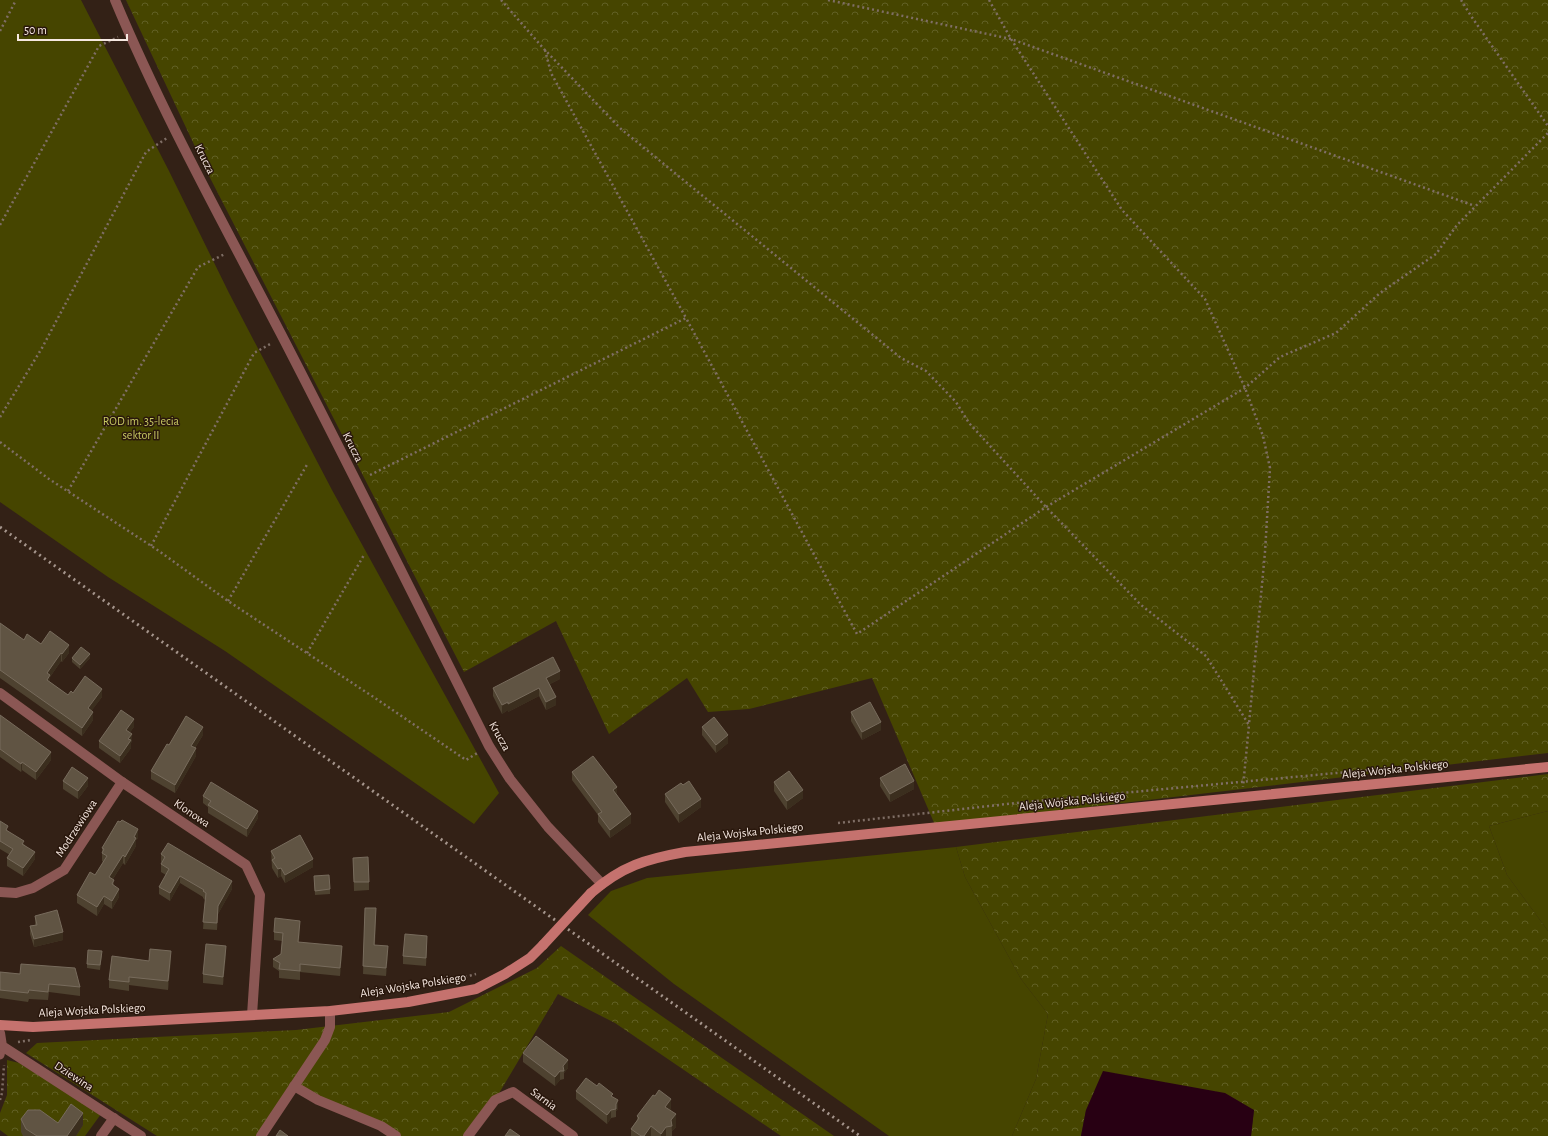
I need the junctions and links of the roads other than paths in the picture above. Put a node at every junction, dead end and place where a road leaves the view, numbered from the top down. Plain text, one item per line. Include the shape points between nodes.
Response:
1 (115, 0) edge
2 (0, 693) edge
3 (1548, 767) edge
4 (122, 782) junction
5 (602, 884) junction
6 (0, 892) edge
7 (330, 1010) junction
8 (252, 1015) junction
9 (0, 1025) edge
10 (0, 1033) edge
11 (1, 1050) edge
12 (294, 1086) junction
13 (114, 1118) junction
14 (101, 1136) edge
15 (141, 1136) edge
16 (261, 1136) edge
17 (396, 1136) edge
18 (468, 1136) edge
19 (574, 1136) edge

1 - 5 street, Krucza via 176,132 489,746 510,779 548,827
2 - 4 street, Klonowa
3 - 5 street, Aleja Wojska Polskiego via 685,852 652,858 626,868
4 - 6 street, Modrzewiowa via 64,870 33,888 16,893
4 - 8 street, Klonowa via 246,865 260,895
5 - 7 street, Aleja Wojska Polskiego, bridge via 530,958 476,988 408,1002
7 - 8 street, Aleja Wojska Polskiego
7 - 12 street via 329,1032
8 - 9 street, Aleja Wojska Polskiego via 33,1027
10 - 11 street
11 - 13 street, Dziewina
12 - 16 street
12 - 17 street via 318,1100 381,1126
13 - 14 street
13 - 15 street, Dziewina
18 - 19 street, Sarnia via 495,1100 513,1092

